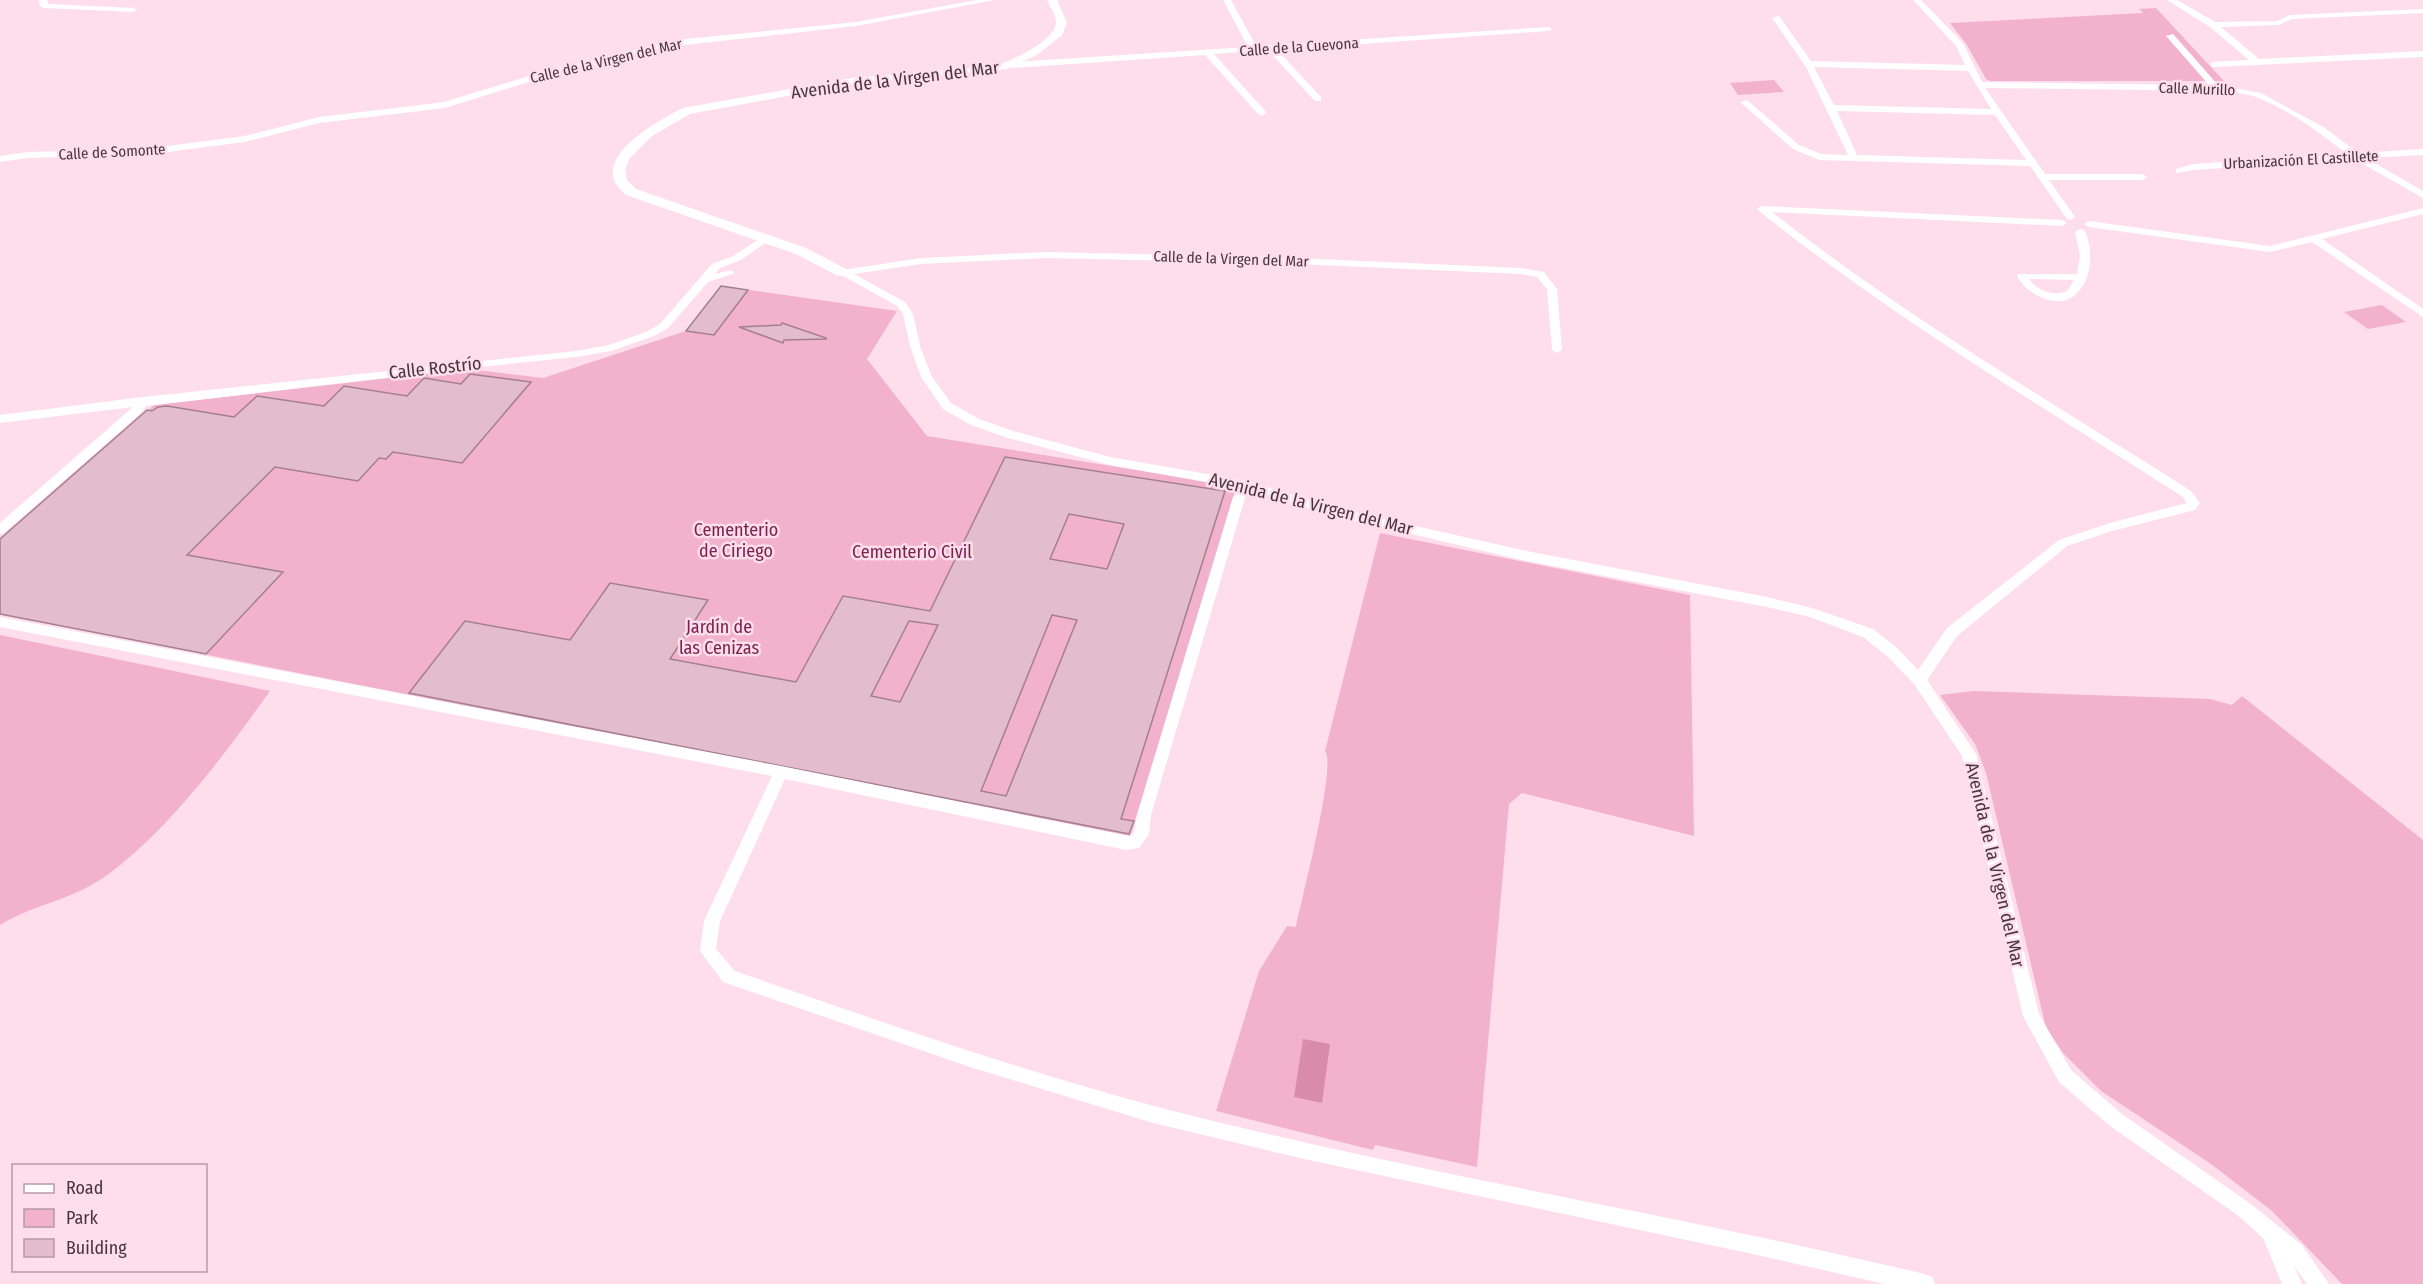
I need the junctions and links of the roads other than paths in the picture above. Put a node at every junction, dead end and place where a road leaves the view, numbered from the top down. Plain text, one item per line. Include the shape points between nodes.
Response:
1 (43, 0) edge
2 (992, 0) edge
3 (1052, 0) edge
4 (1227, 0) edge
5 (1917, 0) edge
6 (2171, 0) edge
7 (133, 10) dead end
8 (2423, 11) edge
9 (1776, 18) dead end
10 (2213, 25) junction
11 (1548, 29) dead end
12 (2170, 36) dead end
13 (1271, 48) junction
14 (1254, 50) junction
15 (1208, 53) junction
16 (2423, 54) edge
17 (1029, 55) junction
18 (2257, 62) junction
19 (1012, 64) junction
20 (1049, 64) junction
21 (1810, 64) junction
22 (2214, 64) dead end
23 (1970, 68) junction
24 (1979, 85) junction
25 (2216, 88) junction
26 (1318, 99) dead end
27 (1744, 102) dead end
28 (1831, 108) junction
29 (1998, 112) junction
30 (1262, 113) dead end
31 (224, 142) joint
32 (2423, 152) edge
33 (2357, 157) junction
34 (1854, 158) junction
35 (0, 159) edge
36 (2033, 162) junction
37 (2179, 171) dead end
38 (2044, 177) junction
39 (2142, 177) dead end
40 (2423, 195) edge
41 (2423, 211) edge
42 (2066, 220) junction
43 (2089, 224) junction
44 (2080, 232) junction
45 (764, 239) junction
46 (2315, 239) junction
47 (730, 273) dead end
48 (843, 273) junction
49 (2078, 277) junction
50 (702, 281) junction
51 (2423, 315) edge
52 (1557, 350) dead end
53 (143, 401) junction
54 (0, 419) edge
55 (1247, 485) junction
56 (0, 530) edge
57 (0, 622) edge
58 (1919, 680) junction
59 (782, 772) junction
60 (2268, 1230) junction
61 (1925, 1284) edge
62 (2292, 1284) edge
63 (2319, 1284) edge

1 - 7 street via 44,6
2 - 31 street, Calle de la Virgen del Mar via 856,24 676,43 544,74 445,105 319,120 267,136
3 - 17 main road, Avenida de la Virgen del Mar via 1061,22 1059,31
4 - 14 street
5 - 23 street via 1960,45
6 - 10 street
8 - 10 street
9 - 21 street
10 - 18 street
11 - 13 street, Calle de la Cuevona
12 - 25 street
13 - 14 street, Calle de la Cuevona
13 - 26 street
14 - 15 street, Calle de la Cuevona
15 - 20 street, Calle de la Cuevona
15 - 30 street
16 - 18 street
17 - 19 main road, Avenida de la Virgen del Mar
17 - 20 street, Calle de la Cuevona via 1037,63
18 - 22 street
19 - 20 street, Calle de la Cuevona
19 - 45 main road, Avenida de la Virgen del Mar via 985,70 852,81 687,111 661,122 622,162 620,181 631,192
21 - 23 street
21 - 28 street
23 - 24 street
24 - 25 street, Calle Murillo
24 - 29 street
25 - 33 street, Calle Murillo via 2258,95 2322,130
27 - 34 street via 1807,154
28 - 29 street
28 - 34 street
29 - 36 street
31 - 35 street, Calle de Somonte via 135,153
32 - 33 street, Urbanización El Castillete
33 - 37 street, Urbanización El Castillete via 2193,166
33 - 40 street, Calle Murillo
34 - 36 street
36 - 38 street
38 - 39 street
38 - 42 street
41 - 46 street
42 - 43 street
42 - 44 street via 2070,230
42 - 58 street via 1762,209 1811,248 2187,494 2194,503 2063,543 1952,632
43 - 44 street via 2089,230
43 - 46 street via 2257,249 2282,248
44 - 49 street via 2087,258
45 - 48 main road, Avenida de la Virgen del Mar via 801,251
45 - 50 street, Calle Rostrío via 737,258 716,266
46 - 51 street
47 - 50 street
48 - 52 street, Calle de la Virgen del Mar via 921,261 1046,255 1521,271 1540,274 1552,289
48 - 55 street, Avenida de la Virgen del Mar via 901,304 927,377 947,406 960,414 1063,450
49 - 49 street via 2030,274 2022,276 2036,291 2058,297 2071,293
50 - 53 street, Calle Rostrío via 664,326 611,348
53 - 54 street, Calle Rostrío
53 - 56 street via 138,410
55 - 58 street, Avenida de la Virgen del Mar via 1339,513 1522,555 1812,612 1868,633
55 - 59 street via 1239,497 1141,834 1134,843
57 - 59 street
58 - 60 street, Avenida de la Virgen del Mar via 1970,754 2031,1016 2051,1056 2065,1076 2116,1120
59 - 61 street via 712,921 708,951 729,977 998,1069 1212,1129
60 - 62 street, Avenida de la Virgen del Mar
60 - 63 street, Avenida de la Virgen del Mar via 2295,1252

